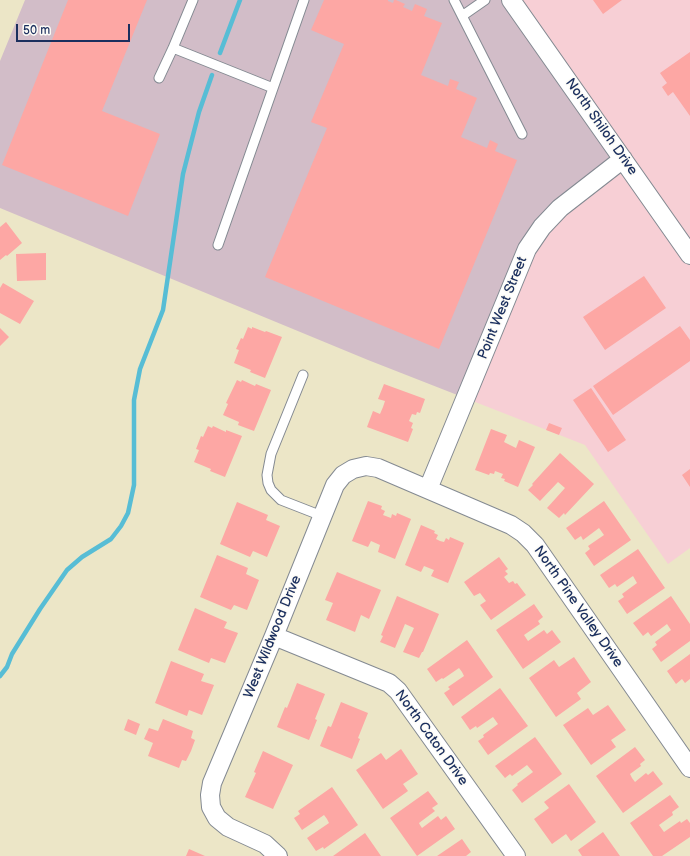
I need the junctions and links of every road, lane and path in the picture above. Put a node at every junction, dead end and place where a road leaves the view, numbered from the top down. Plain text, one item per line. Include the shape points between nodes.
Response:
1 (193, 0) edge
2 (304, 0) edge
3 (454, 0) edge
4 (485, 0) edge
5 (511, 0) edge
6 (462, 16) junction
7 (173, 48) junction
8 (159, 78) dead end
9 (274, 88) junction
10 (522, 134) dead end
11 (623, 159) junction
12 (218, 244) dead end
13 (690, 255) edge
14 (303, 375) dead end
15 (428, 489) junction
16 (322, 516) junction
17 (274, 636) junction
18 (690, 768) edge
19 (278, 856) edge
20 (516, 856) edge

1 - 7 lane
2 - 9 lane
3 - 6 lane
4 - 6 lane
5 - 11 street, North Shiloh Drive
6 - 10 lane
7 - 8 lane
7 - 9 lane
9 - 12 lane
11 - 13 street, North Shiloh Drive
11 - 15 street, Point West Street via 560,208 542,227 527,249
14 - 16 lane via 272,454 267,475 268,483 281,500
15 - 16 street, West Wildwood Drive via 378,468 366,466 353,469 343,475 335,485
15 - 18 street, North Pine Valley Drive via 511,525 535,545
16 - 17 street, West Wildwood Drive
17 - 19 street, West Wildwood Drive via 212,783 210,795 217,818 228,827 265,844
17 - 20 street, North Caton Drive via 389,683 398,691

